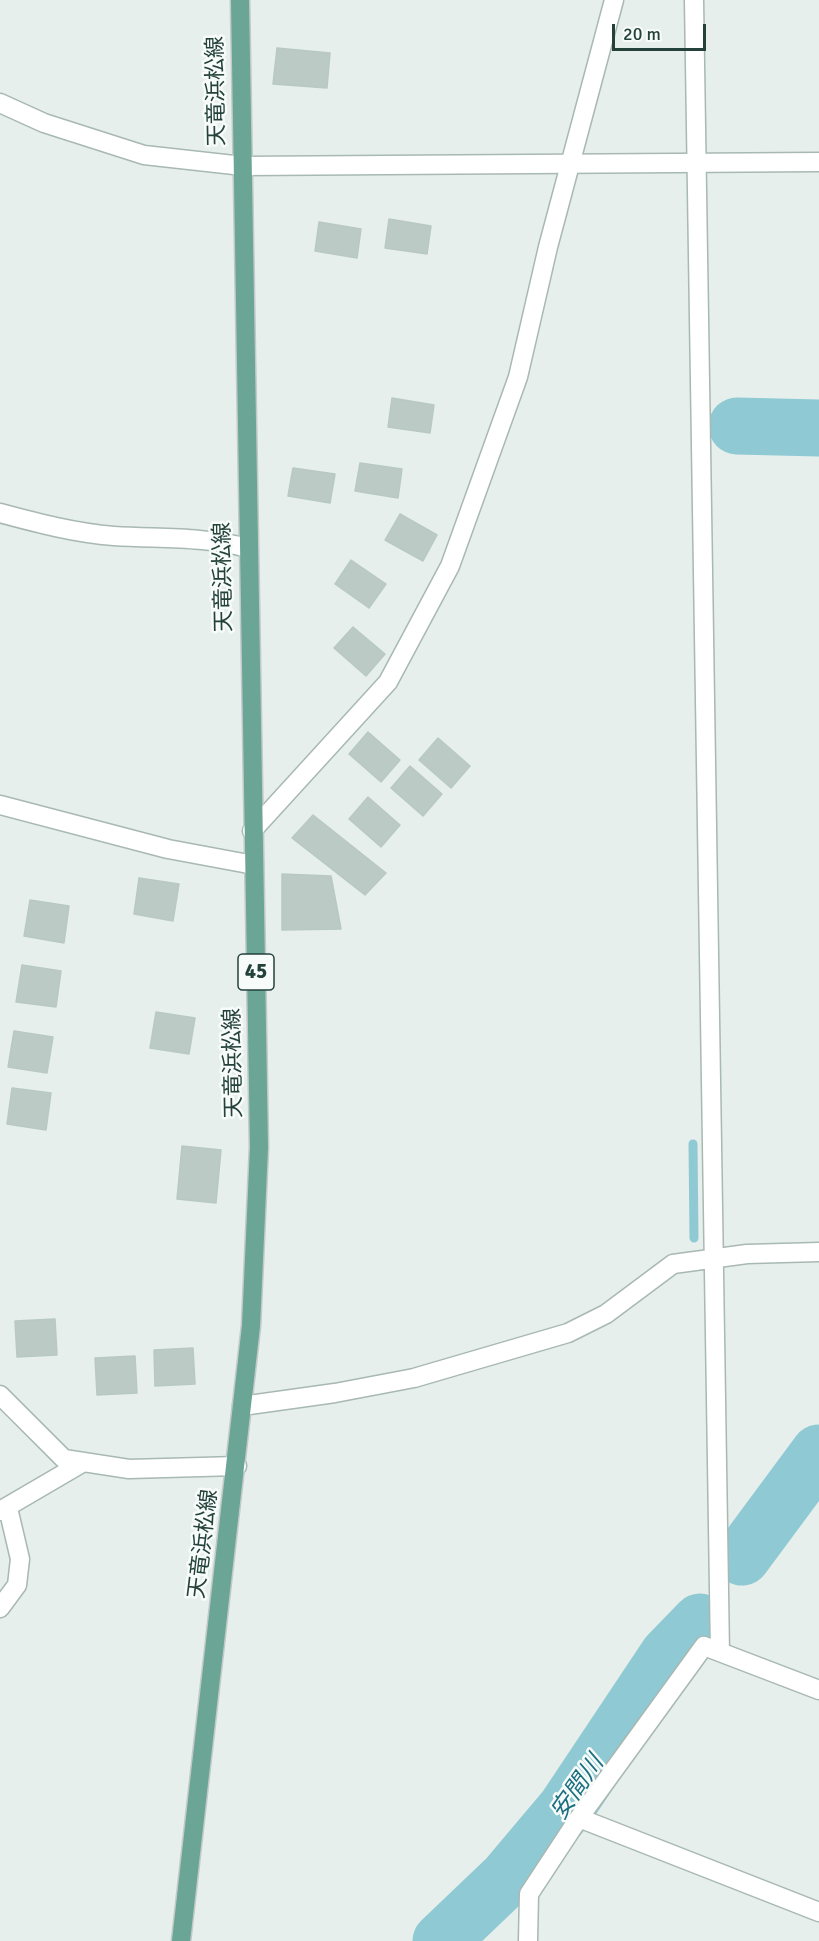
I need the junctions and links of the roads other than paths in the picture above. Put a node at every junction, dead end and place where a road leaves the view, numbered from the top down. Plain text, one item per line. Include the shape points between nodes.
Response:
1 (240, 0) edge
2 (614, 0) edge
3 (694, 0) edge
4 (0, 103) edge
5 (698, 162) junction
6 (819, 162) edge
7 (571, 163) junction
8 (243, 166) junction
9 (0, 513) edge
10 (248, 548) junction
11 (0, 805) edge
12 (252, 831) junction
13 (254, 865) junction
14 (819, 1252) edge
15 (713, 1257) junction
16 (0, 1395) edge
17 (242, 1406) junction
18 (82, 1463) junction
19 (237, 1466) junction
20 (4, 1509) edge
21 (0, 1608) edge
22 (720, 1652) junction
23 (819, 1690) edge
24 (579, 1818) junction
25 (819, 1912) edge
26 (182, 1941) edge
27 (528, 1941) edge

1 - 8 main road, 天竜浜松線 / 45
2 - 7 street
3 - 5 street
4 - 8 street via 44,123 144,155
5 - 6 street
5 - 7 street
5 - 15 street
7 - 8 street
7 - 12 street via 518,377 450,566 388,682
8 - 10 main road, 天竜浜松線 / 45
9 - 10 street via 78,532 176,536
10 - 12 main road, 天竜浜松線 / 45
11 - 13 street via 168,849
12 - 13 main road, 天竜浜松線 / 45
13 - 17 main road, 天竜浜松線 / 45 via 259,1147 251,1326
14 - 15 street
15 - 17 street via 673,1264 606,1314 556,1336 414,1378
15 - 22 street
16 - 18 street via 64,1459
17 - 19 main road, 天竜浜松線 / 45
18 - 19 street via 129,1469
18 - 20 street
19 - 26 main road, 天竜浜松線 / 45
20 - 21 street via 20,1559 18,1585
22 - 23 street
22 - 24 street via 705,1646
24 - 25 street
24 - 27 street via 529,1894

